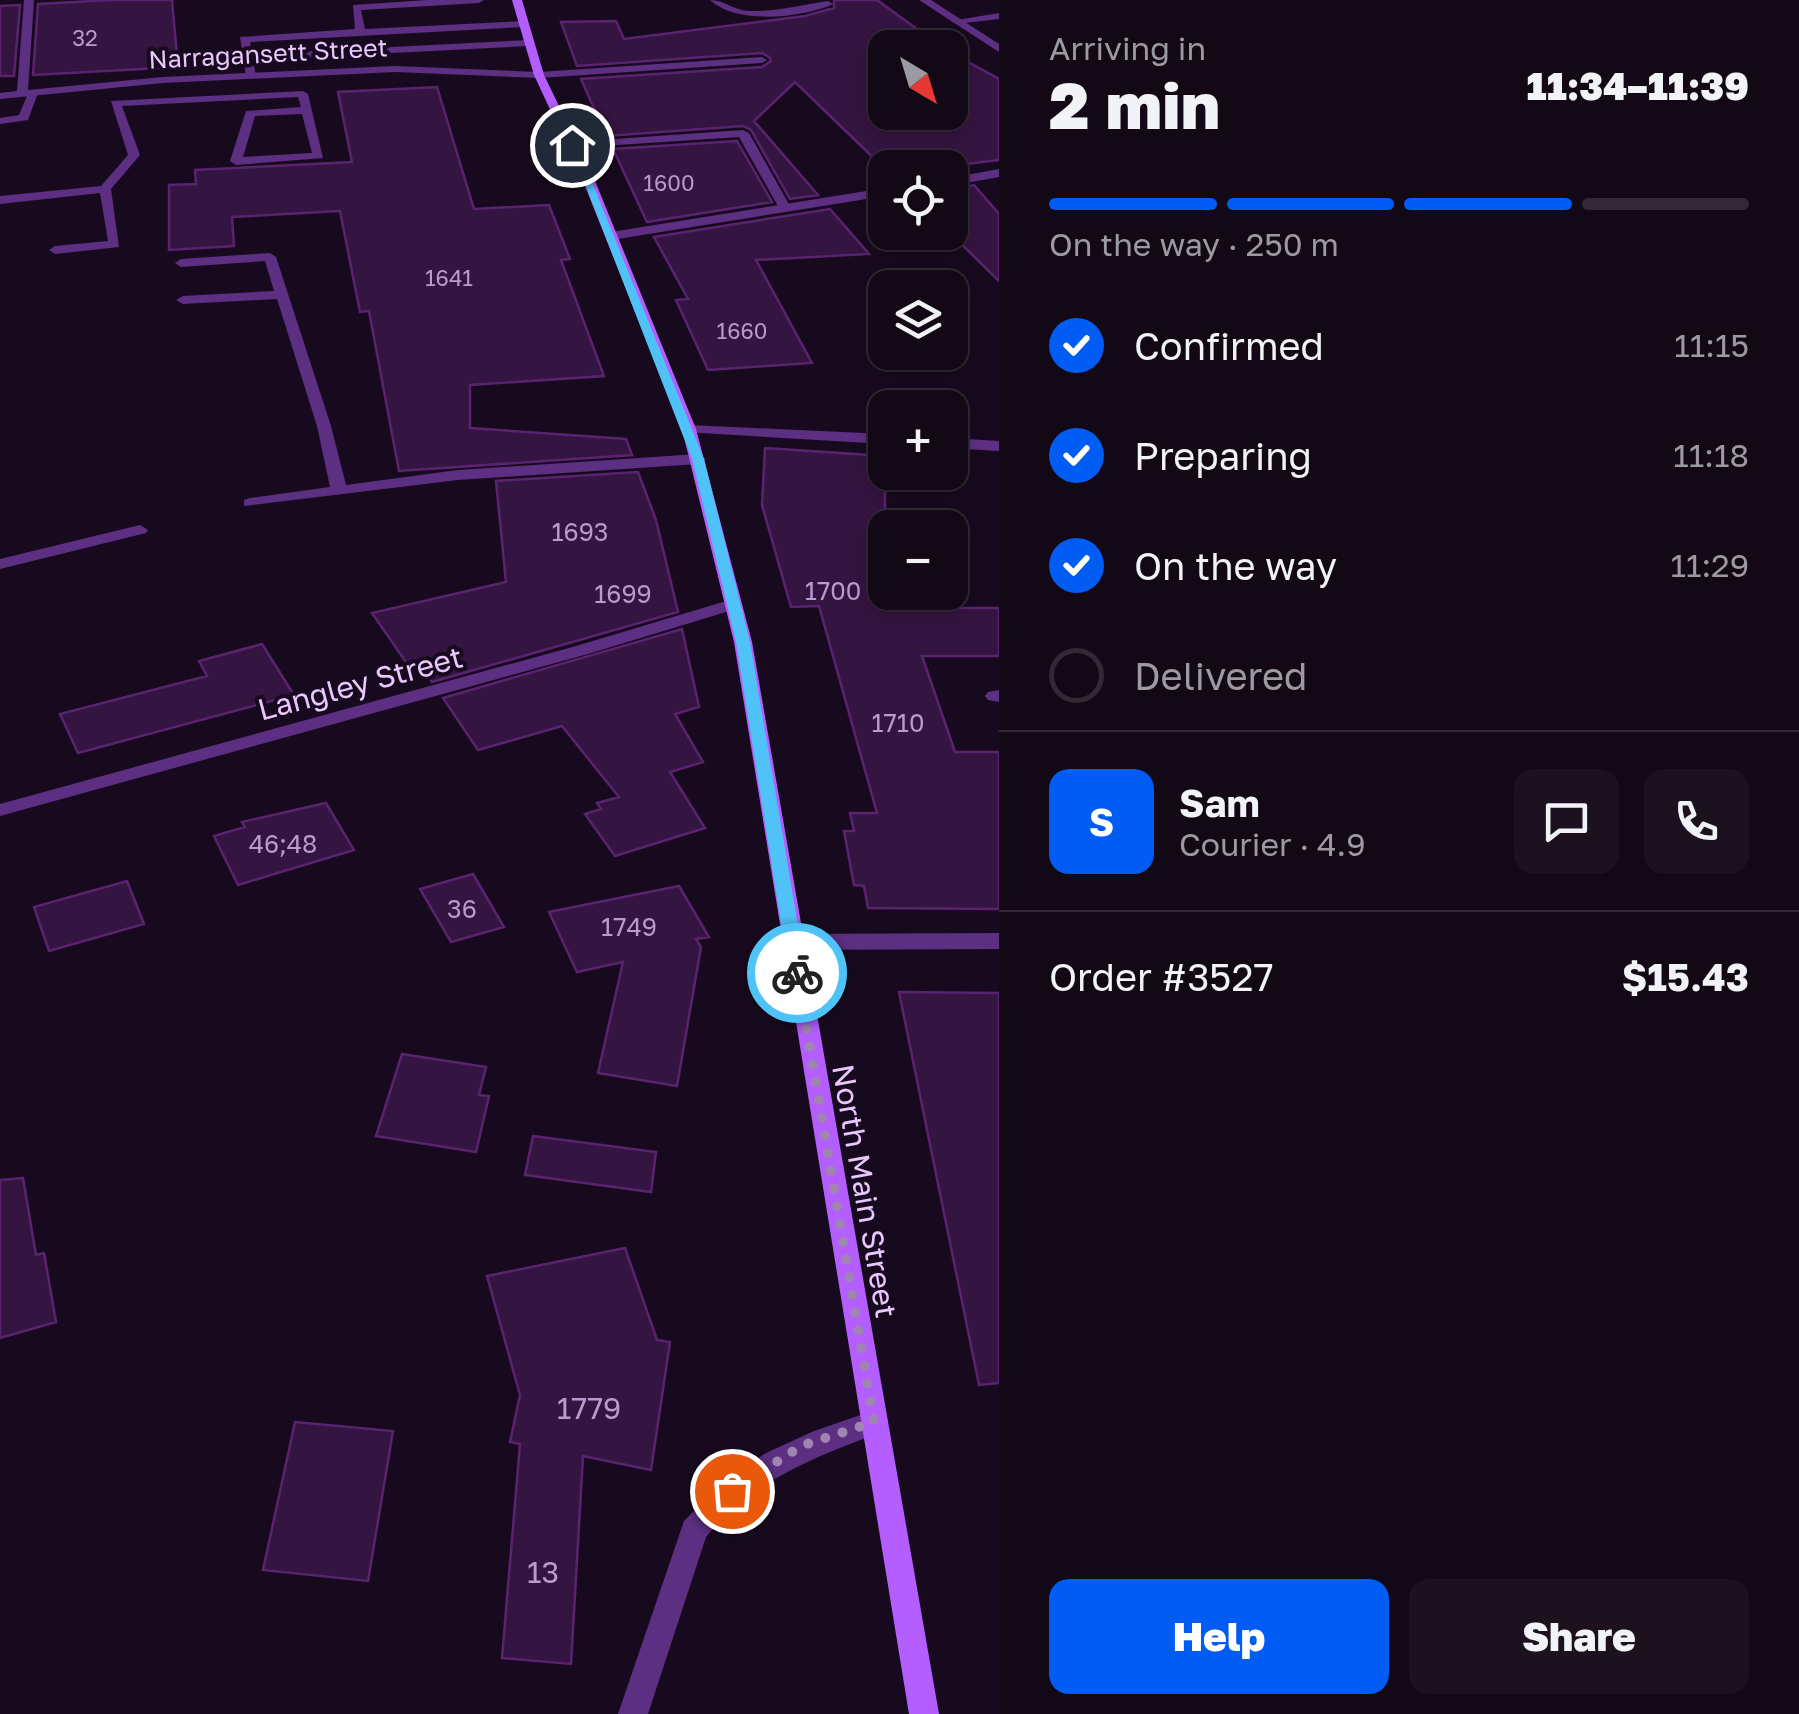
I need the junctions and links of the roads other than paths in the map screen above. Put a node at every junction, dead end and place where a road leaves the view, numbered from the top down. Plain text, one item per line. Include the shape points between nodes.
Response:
1 (30, 0) edge
2 (479, 0) edge
3 (517, 0) edge
4 (715, 0) edge
5 (924, 0) edge
6 (828, 4) dead end
7 (999, 16) edge
8 (956, 21) junction
9 (361, 32) junction
10 (526, 34) junction
11 (999, 49) edge
12 (248, 57) junction
13 (762, 60) dead end
14 (539, 75) junction
15 (251, 76) junction
16 (28, 93) junction
17 (0, 96) edge
18 (308, 110) junction
19 (0, 121) edge
20 (572, 145) junction
21 (999, 173) edge
22 (968, 179) edge
23 (105, 189) junction
24 (868, 195) edge
25 (0, 200) edge
26 (786, 208) junction
27 (611, 236) junction
28 (55, 250) dead end
29 (181, 263) dead end
30 (280, 295) junction
31 (183, 300) dead end
32 (690, 428) junction
33 (868, 438) edge
34 (968, 444) edge
35 (999, 446) edge
36 (698, 459) junction
37 (339, 491) junction
38 (250, 503) dead end
39 (140, 530) dead end
40 (0, 564) edge
41 (733, 604) junction
42 (0, 810) edge
43 (999, 940) edge
44 (792, 942) junction
45 (874, 1422) junction
46 (633, 1714) edge
47 (924, 1714) edge

1 - 16 street
2 - 9 street via 356,7
3 - 10 main road, North Main Street
4 - 6 street via 744,14
5 - 8 street
7 - 8 street
8 - 11 street
9 - 10 street
9 - 12 street via 244,39
10 - 12 street
10 - 14 main road, North Main Street
12 - 15 street
13 - 14 street, Narragansett Street
14 - 15 street, Narragansett Street via 395,69
14 - 20 main road, North Main Street
15 - 16 street, Narragansett Street
16 - 17 street, Narragansett Street
16 - 19 street via 24,118
18 - 18 street via 319,156 236,161 250,113
18 - 23 street via 304,94 115,102 134,156
20 - 26 street via 743,134
20 - 27 main road, North Main Street
21 - 22 street
23 - 25 street
23 - 28 street via 115,244
24 - 26 street
26 - 27 street
27 - 32 main road, North Main Street
29 - 30 street via 270,257
30 - 31 street
30 - 37 street
32 - 33 street
32 - 36 main road, North Main Street
34 - 35 street
36 - 37 street via 458,475
36 - 41 main road, North Main Street
37 - 38 street
39 - 40 street
41 - 42 street, Langley Street
41 - 44 main road, North Main Street
43 - 44 street
44 - 45 main road, North Main Street
45 - 46 street via 801,1446 711,1507 694,1530
45 - 47 main road, North Main Street

